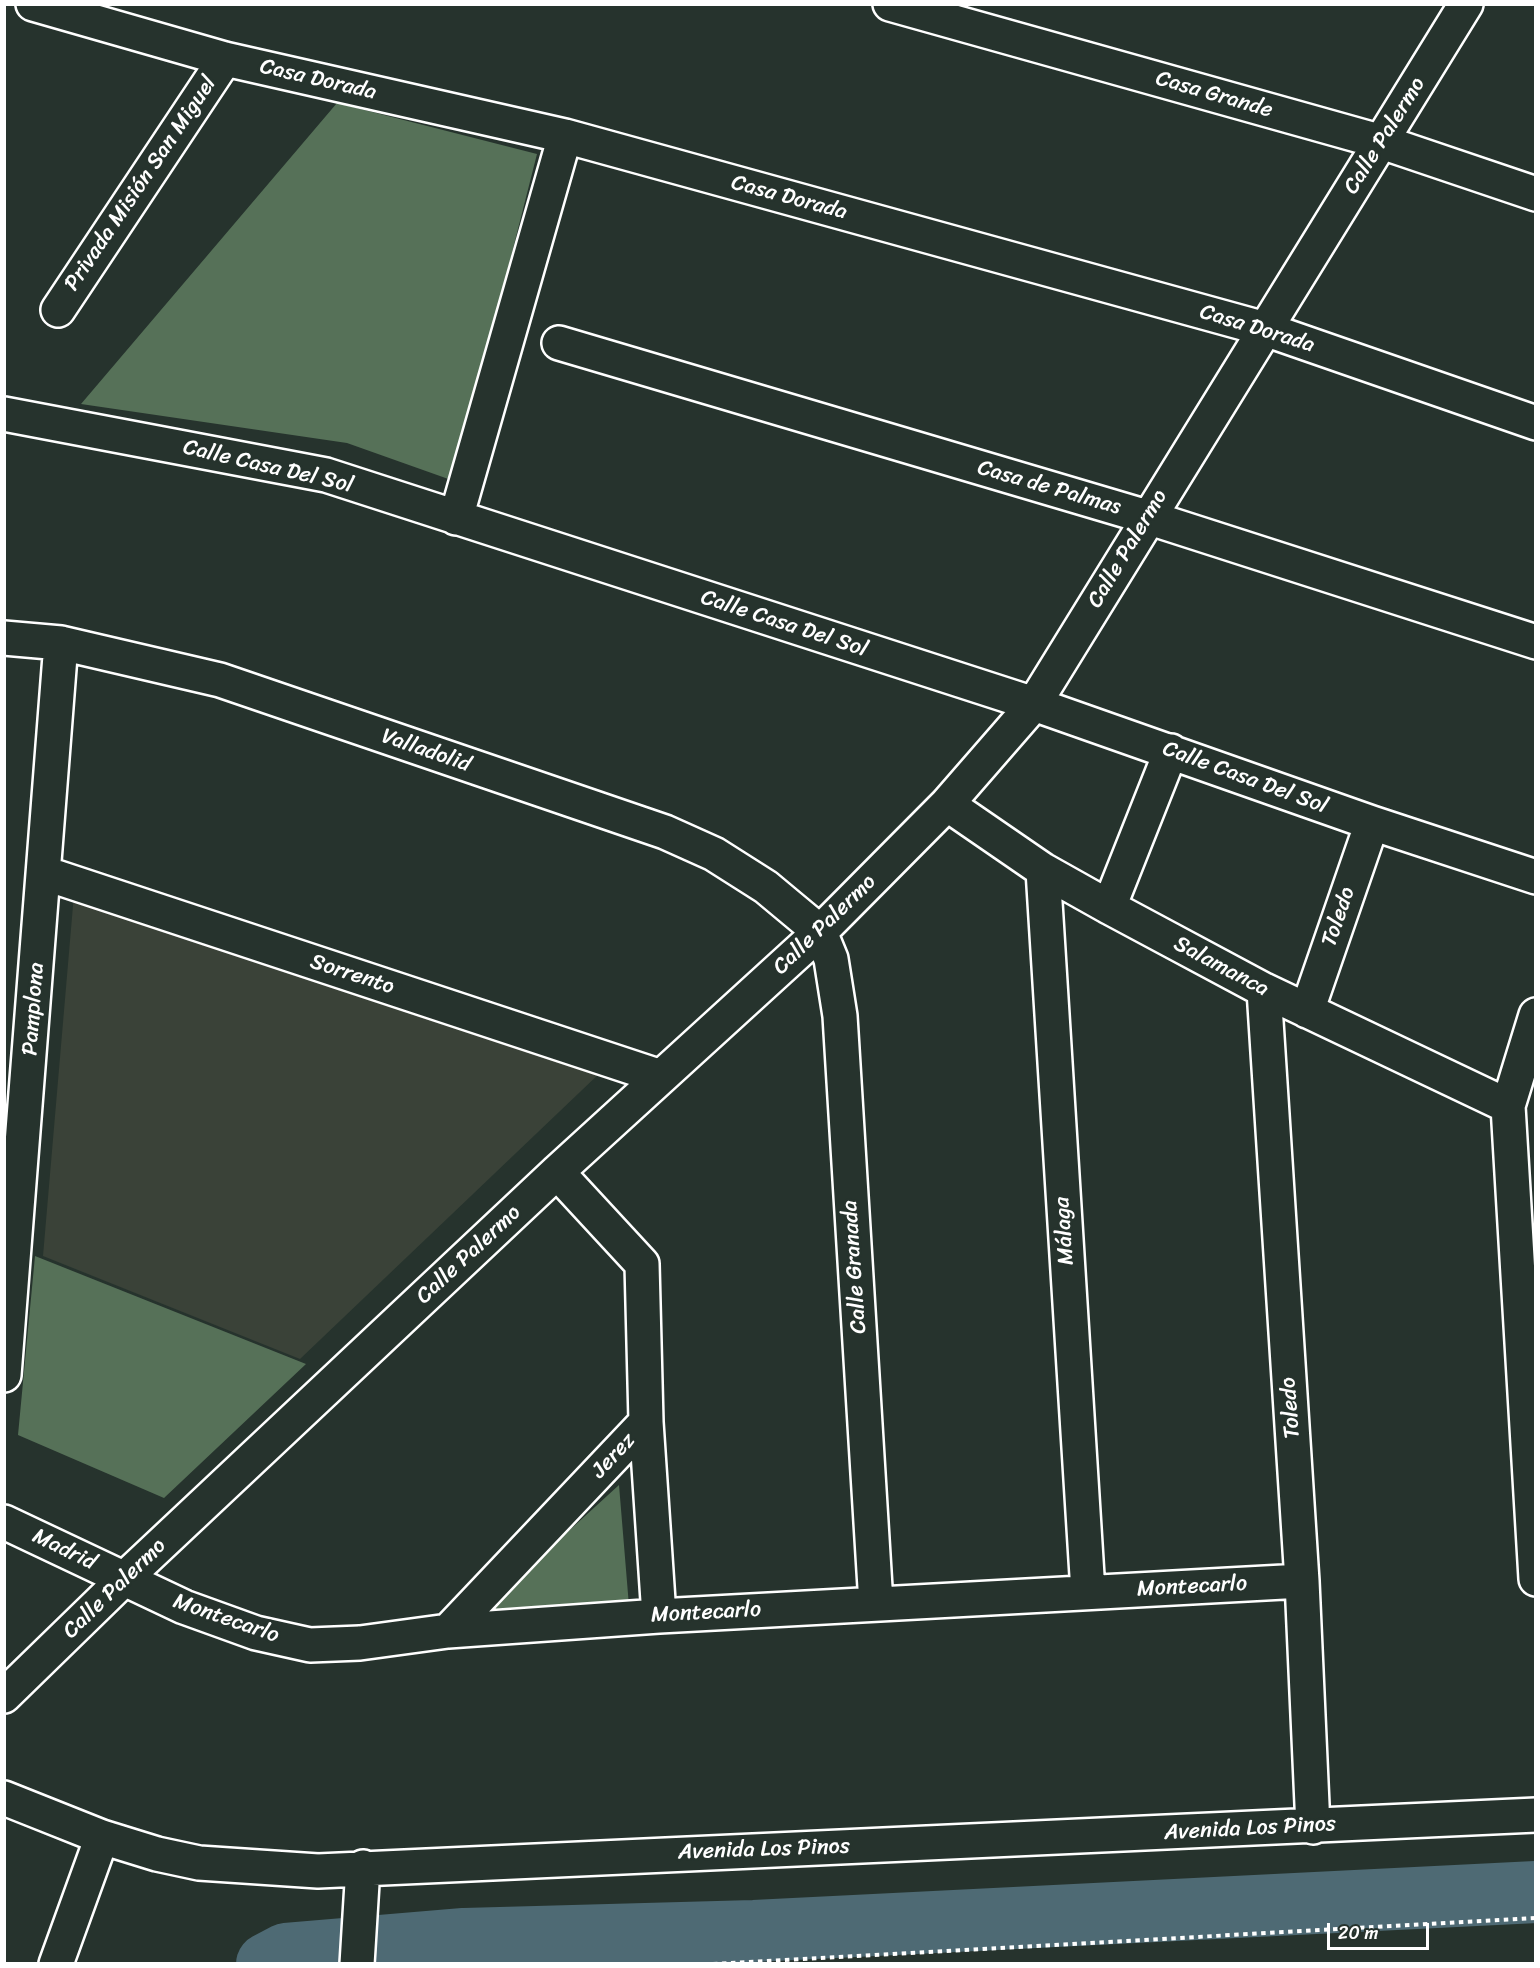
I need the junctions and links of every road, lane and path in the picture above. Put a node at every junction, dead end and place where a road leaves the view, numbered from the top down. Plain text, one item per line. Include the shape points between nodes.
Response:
1 (33, 4) edge
2 (890, 4) edge
3 (1466, 4) edge
4 (225, 59) junction
5 (565, 136) junction
6 (1382, 142) junction
7 (1536, 194) edge
8 (58, 310) dead end
9 (1265, 329) junction
10 (559, 344) dead end
11 (10, 423) edge
12 (1536, 423) edge
13 (1147, 517) junction
14 (456, 519) junction
15 (4, 638) edge
16 (1536, 642) edge
17 (61, 643) junction
18 (1034, 704) junction
19 (1171, 751) junction
20 (947, 804) junction
21 (1372, 823) junction
22 (1042, 870) junction
23 (44, 873) junction
24 (1536, 877) edge
25 (1108, 908) junction
26 (820, 932) junction
27 (1264, 990) junction
28 (1307, 1011) junction
29 (1536, 1015) edge
30 (661, 1077) junction
31 (1508, 1106) junction
32 (557, 1172) junction
33 (4, 1375) edge
34 (646, 1422) junction
35 (4, 1522) edge
36 (124, 1579) junction
37 (1536, 1579) edge
38 (1302, 1581) junction
39 (1088, 1592) junction
40 (876, 1604) junction
41 (659, 1616) junction
42 (448, 1631) junction
43 (4, 1696) edge
44 (4, 1798) edge
45 (1536, 1815) edge
46 (1313, 1827) junction
47 (102, 1837) junction
48 (363, 1867) junction
49 (1536, 1918) edge
50 (56, 1964) edge
51 (357, 1964) edge
52 (713, 1964) edge

1 - 4 street, Casa Dorada
2 - 6 street, Casa Grande
3 - 6 street, Calle Palermo
4 - 5 street, Casa Dorada
4 - 8 street, Privada Misión San Miguel
5 - 9 street, Casa Dorada
5 - 14 street
6 - 7 street, Casa Grande
6 - 9 street, Calle Palermo
9 - 12 street, Casa Dorada
9 - 13 street, Calle Palermo
10 - 13 street, Casa de Palmas
11 - 14 street, Calle Casa Del Sol via 326,476
13 - 16 street, Casa de Palmas
13 - 18 street, Calle Palermo
14 - 18 street, Calle Casa Del Sol
15 - 17 street, Valladolid
17 - 23 street, Pamplona
17 - 26 street, Valladolid via 220,680 665,832 714,854 757,881
18 - 19 street, Calle Casa Del Sol
18 - 20 street, Calle Palermo
19 - 21 street, Calle Casa Del Sol
19 - 25 street
20 - 22 street, Salamanca
20 - 26 street, Calle Palermo
21 - 24 street, Calle Casa Del Sol
21 - 28 street, Toledo
22 - 25 street, Salamanca
22 - 39 street, Málaga
23 - 30 street, Sorrento
23 - 33 street, Pamplona
25 - 27 street, Salamanca
26 - 30 street, Calle Palermo
26 - 40 street, Calle Granada via 831,959 840,1016
27 - 28 street, Salamanca
27 - 38 street, Toledo
28 - 31 street, Salamanca
29 - 31 street
30 - 32 street, Calle Palermo
31 - 37 street
32 - 34 street via 642,1264
32 - 36 street, Calle Palermo
34 - 41 street, Jerez
34 - 42 street, Jerez
35 - 36 street, Madrid
36 - 42 street, Montecarlo via 184,1607 256,1633 310,1645 360,1643
36 - 43 street, Calle Palermo
38 - 39 street, Montecarlo
38 - 46 street, Toledo
39 - 40 street, Montecarlo
40 - 41 street, Montecarlo
41 - 42 street, Montecarlo
44 - 47 street, Avenida Los Pinos
45 - 46 street, Avenida Los Pinos
46 - 48 street, Avenida Los Pinos
47 - 48 street, Avenida Los Pinos via 199,1863 318,1871
47 - 50 street
48 - 51 street
49 - 52 path

